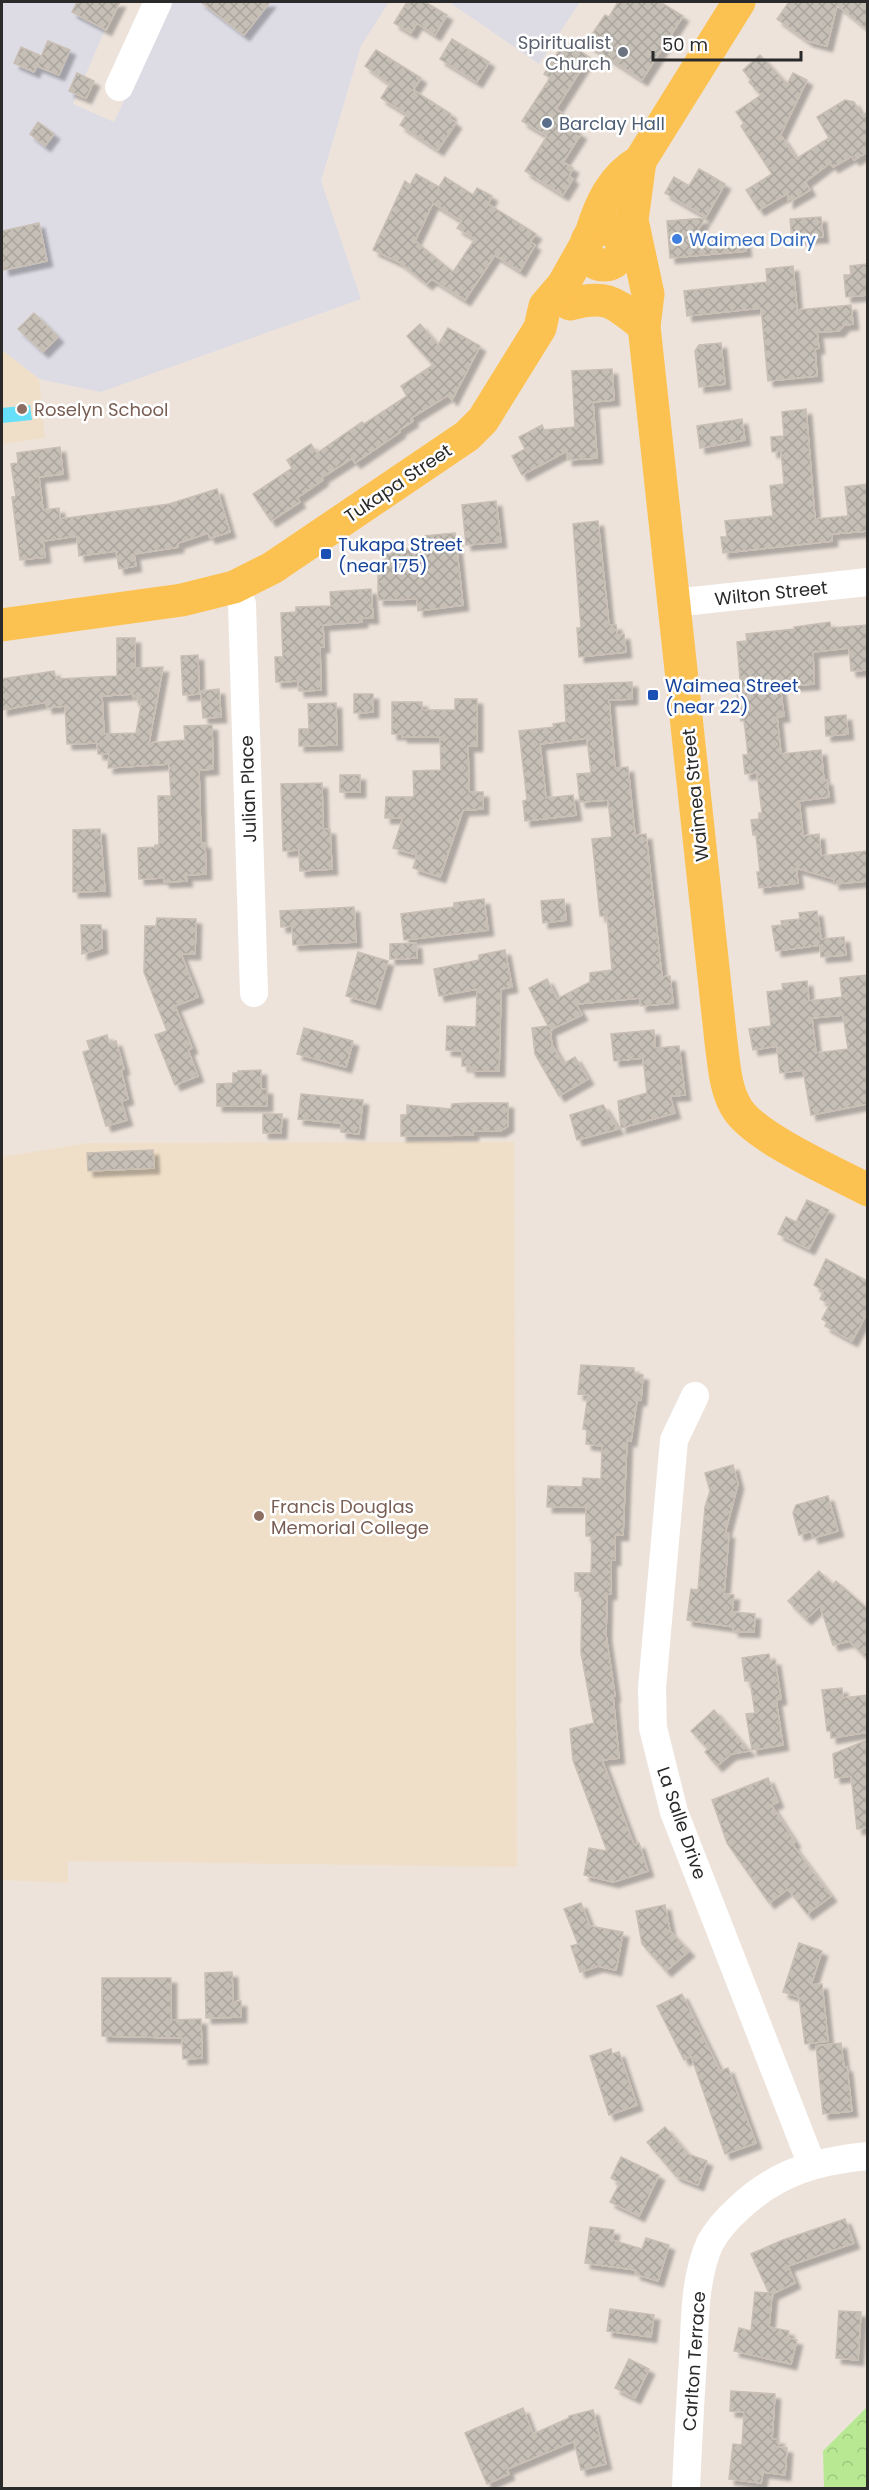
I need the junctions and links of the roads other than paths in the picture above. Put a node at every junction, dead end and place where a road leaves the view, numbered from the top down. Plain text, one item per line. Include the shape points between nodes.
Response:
1 (158, 2) edge
2 (739, 2) edge
3 (119, 87) dead end
4 (613, 247) junction
5 (570, 304) junction
6 (644, 326) junction
7 (540, 328) junction
8 (867, 582) edge
9 (234, 587) junction
10 (674, 603) junction
11 (2, 625) edge
12 (254, 993) dead end
13 (867, 1190) edge
14 (695, 1396) dead end
15 (867, 2156) edge
16 (812, 2165) junction
17 (686, 2488) edge

1 - 3 street
2 - 4 main road via 640,161 632,209
4 - 5 main road, Tukapa Street
4 - 6 main road, Waimea Street
4 - 7 main road, Tukapa Street via 566,280 545,306
5 - 6 main road via 592,298 605,300
5 - 7 main road, Tukapa Street
6 - 10 main road, Waimea Street
7 - 9 main road, Tukapa Street via 483,420 467,436 272,568
8 - 10 street, Wilton Street
9 - 11 main road, Tukapa Street via 182,600
9 - 12 street, Julian Place via 242,604
10 - 13 main road, Waimea Street via 721,1042 730,1093 750,1123 767,1136
14 - 16 street, La Salle Drive via 674,1440 652,1688 653,1728 674,1812
15 - 16 street, Carlton Terrace
16 - 17 street, Carlton Terrace via 776,2179 748,2199 727,2218 710,2243 695,2308

